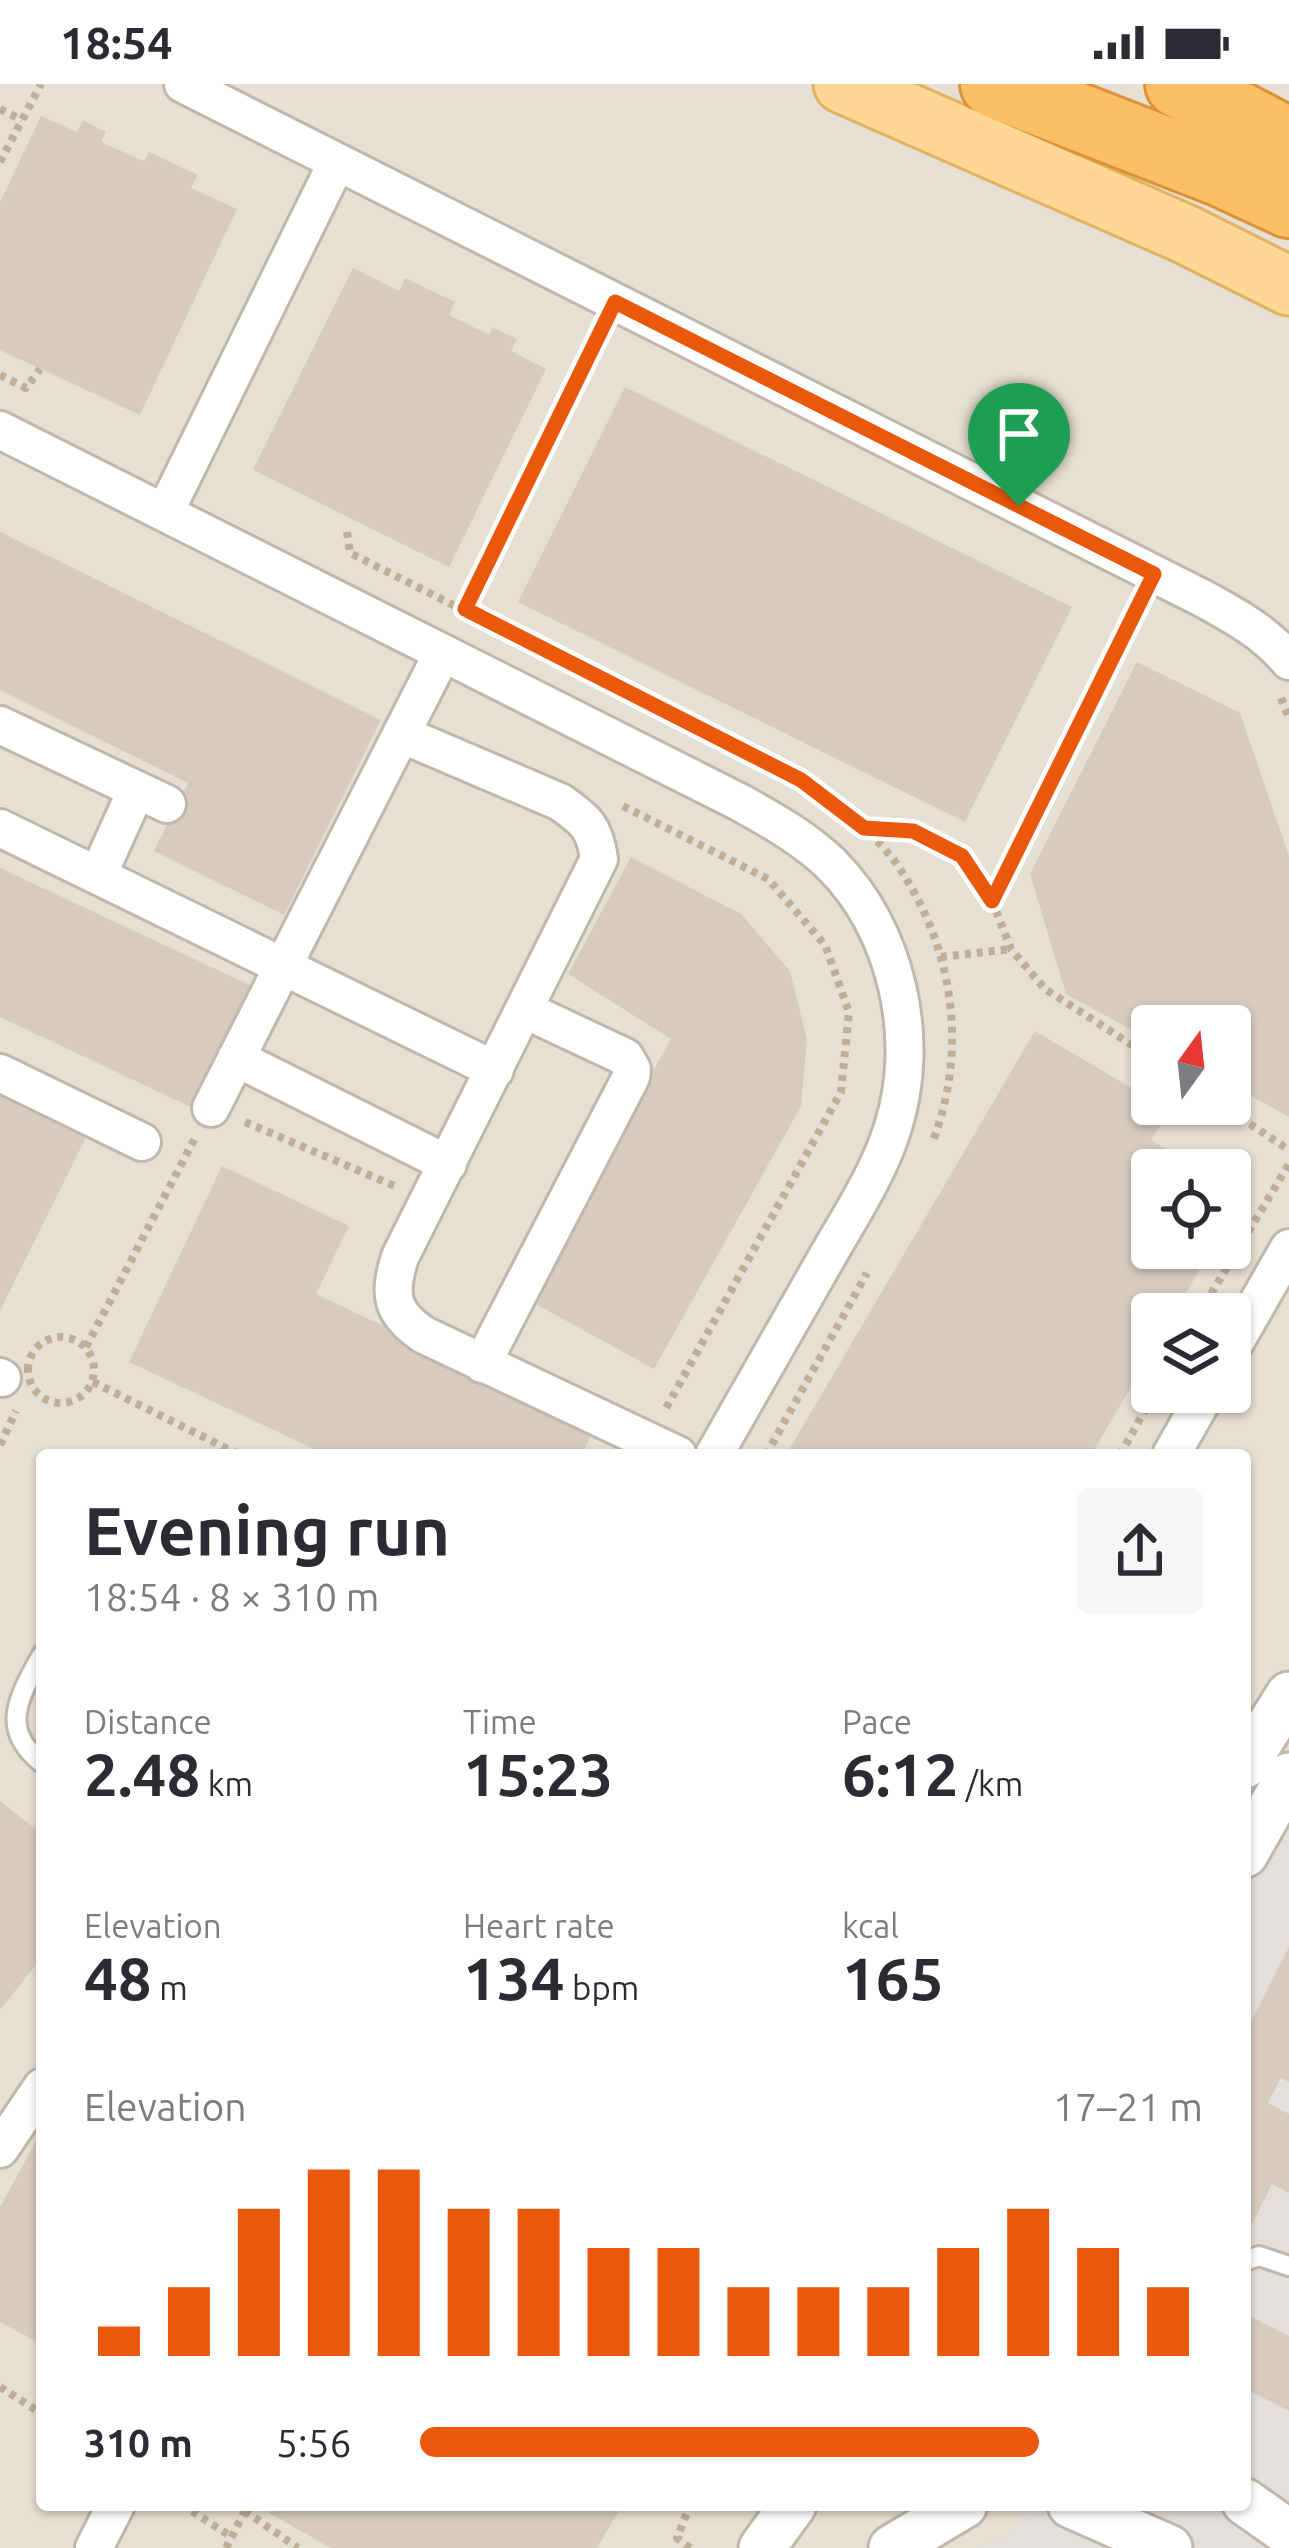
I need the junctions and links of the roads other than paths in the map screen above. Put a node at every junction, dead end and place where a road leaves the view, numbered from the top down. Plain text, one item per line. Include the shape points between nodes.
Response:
1 (183, 84) edge
2 (843, 84) edge
3 (994, 84) edge
4 (1179, 84) edge
5 (1289, 142) edge
6 (337, 162) junction
7 (1289, 204) edge
8 (1289, 286) edge
9 (0, 430) edge
10 (165, 512) junction
11 (442, 654) junction
12 (1289, 662) edge
13 (0, 725) edge
14 (401, 734) junction
15 (0, 828) edge
16 (98, 875) junction
17 (283, 966) junction
18 (525, 1010) junction
19 (236, 1058) junction
20 (495, 1070) junction
21 (0, 1073) edge
22 (211, 1108) road end
23 (142, 1142) dead end
24 (448, 1164) junction
25 (1289, 1248) edge
26 (1251, 1314) edge
27 (482, 1364) junction
28 (1195, 1413) edge
29 (663, 1448) edge
30 (718, 1449) edge
31 (1174, 1449) edge
32 (36, 1666) edge
33 (1289, 1695) edge
34 (1251, 1755) edge
35 (36, 1759) edge
36 (1289, 1776) edge
37 (1251, 1843) edge
38 (36, 2095) edge
39 (2, 2139) edge
40 (1251, 2259) edge
41 (1289, 2266) edge
42 (1251, 2507) edge
43 (113, 2511) edge
44 (789, 2511) edge
45 (954, 2511) edge
46 (1085, 2511) edge
47 (1289, 2533) edge
48 (94, 2548) edge
49 (762, 2548) edge
50 (892, 2548) edge
51 (1168, 2548) edge

1 - 6 street
2 - 8 main road
3 - 7 highway
4 - 5 highway
6 - 10 street
6 - 12 street via 1245,621
9 - 10 street
10 - 11 street
11 - 14 street
11 - 30 street via 790,830 833,866 867,910 890,962 905,1071 894,1126
13 - 16 street via 152,798
14 - 17 street
14 - 18 street via 560,802 596,835 599,860
15 - 16 street
16 - 17 street
17 - 19 street
17 - 20 street
18 - 20 street
18 - 27 street via 625,1057 632,1069
19 - 22 street
19 - 24 street
20 - 24 street
21 - 23 street
24 - 27 street via 400,1257 394,1302 405,1322
25 - 26 street
27 - 29 street
28 - 31 street
32 - 35 lane via 9,1715 14,1743
33 - 34 street
36 - 37 street
38 - 39 street
40 - 41 lane
42 - 47 street
43 - 48 street
44 - 49 street
45 - 50 street
46 - 51 street

